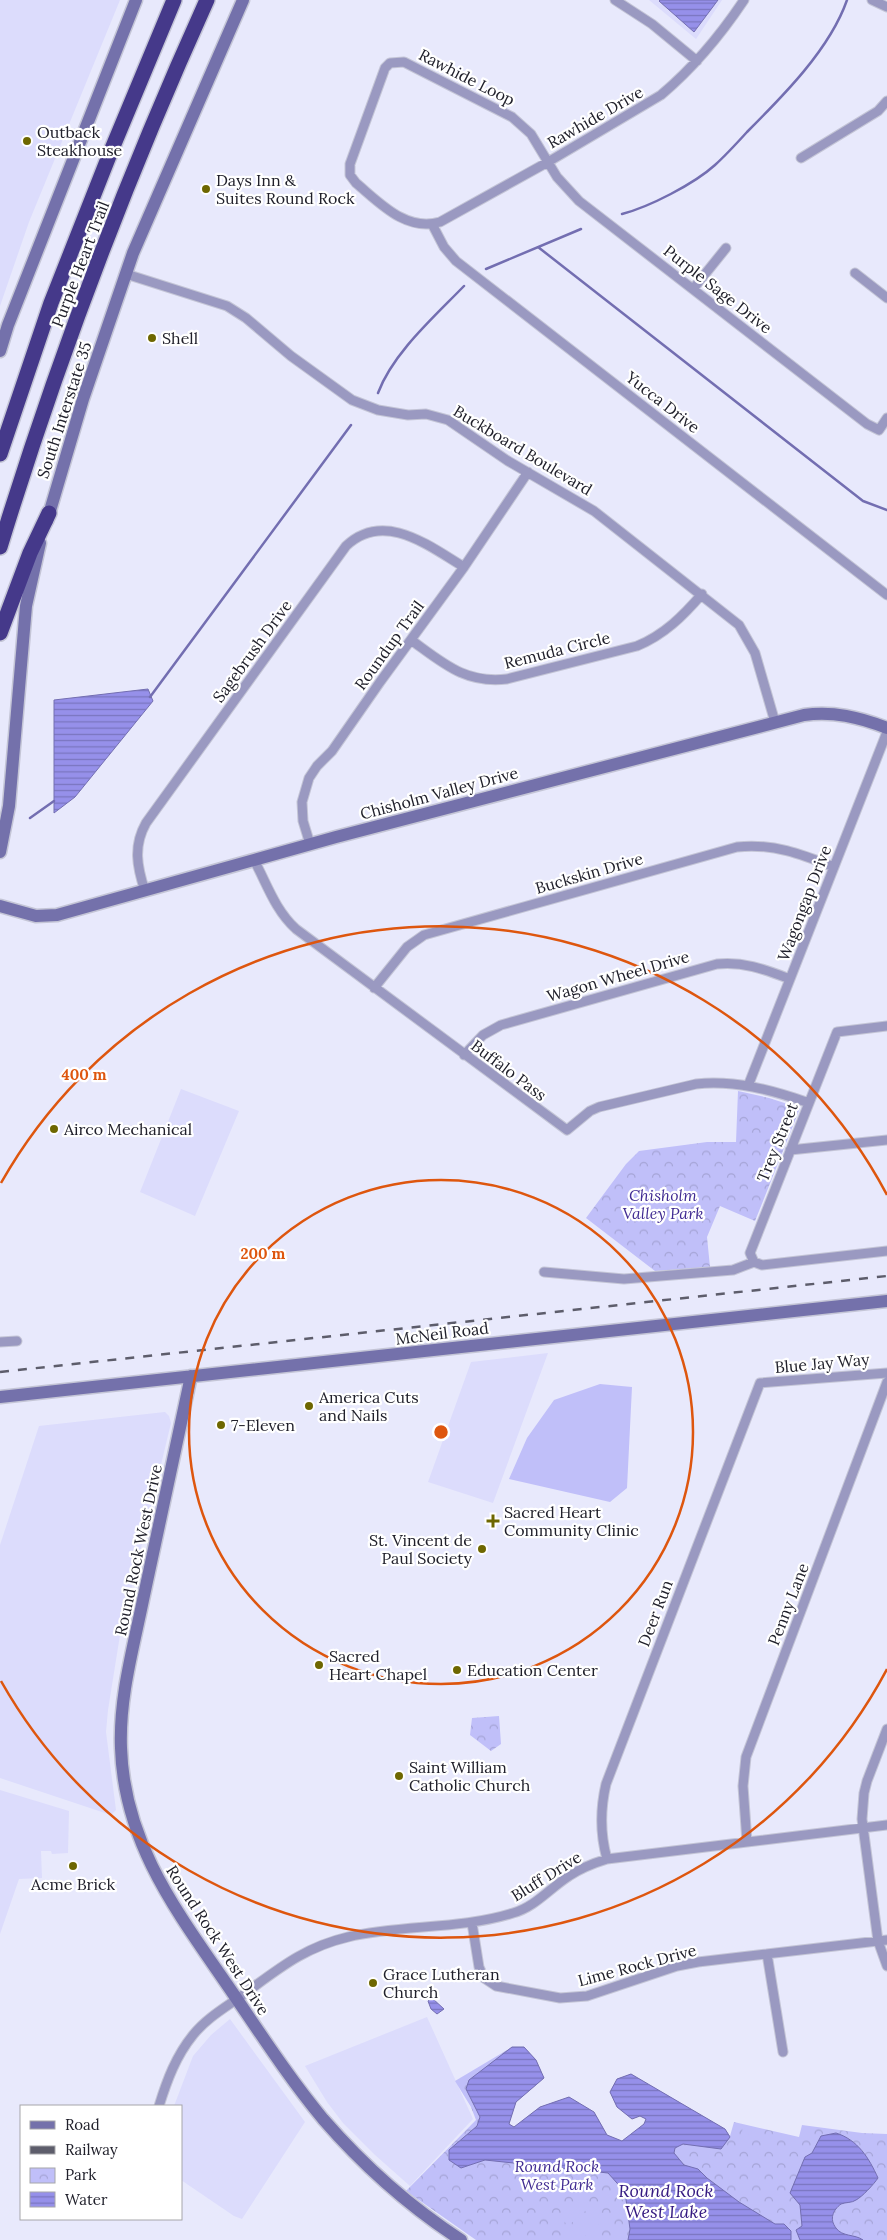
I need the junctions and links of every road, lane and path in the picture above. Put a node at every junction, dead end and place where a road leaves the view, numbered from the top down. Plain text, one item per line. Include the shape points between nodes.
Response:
1 (136, 0) edge
2 (174, 0) edge
3 (208, 0) edge
4 (243, 0) edge
5 (615, 0) edge
6 (744, 0) edge
7 (872, 0) edge
8 (887, 7) edge
9 (697, 60) junction
10 (887, 102) edge
11 (801, 158) dead end
12 (548, 162) junction
13 (432, 224) junction
14 (726, 248) dead end
15 (855, 273) dead end
16 (126, 274) junction
17 (693, 289) junction
18 (887, 298) edge
19 (0, 351) edge
20 (887, 418) edge
21 (0, 454) edge
22 (528, 472) junction
23 (49, 512) junction
24 (0, 547) edge
25 (464, 566) junction
26 (702, 594) junction
27 (887, 595) edge
28 (0, 633) edge
29 (411, 640) junction
30 (775, 722) junction
31 (887, 728) edge
32 (887, 732) edge
33 (310, 844) junction
34 (0, 852) edge
35 (254, 860) junction
36 (834, 867) junction
37 (145, 891) junction
38 (0, 906) edge
39 (790, 979) junction
40 (374, 988) junction
41 (887, 1026) edge
42 (464, 1055) junction
43 (748, 1086) junction
44 (809, 1103) junction
45 (887, 1140) edge
46 (790, 1150) junction
47 (887, 1251) edge
48 (754, 1262) junction
49 (544, 1272) dead end
50 (887, 1301) edge
51 (18, 1340) dead end
52 (0, 1342) edge
53 (887, 1372) edge
54 (191, 1376) junction
55 (887, 1382) edge
56 (760, 1383) joint
57 (0, 1397) edge
58 (887, 1729) edge
59 (887, 1825) edge
60 (864, 1828) junction
61 (747, 1842) junction
62 (607, 1859) junction
63 (472, 1922) junction
64 (883, 1941) edge
65 (767, 1954) junction
66 (887, 1966) edge
67 (237, 1999) junction
68 (783, 2052) dead end
69 (159, 2105) edge
70 (461, 2240) edge

1 - 19 main road
2 - 21 highway, Purple Heart Trail via 51,303
3 - 24 highway, Purple Heart Trail via 156,118 88,290 43,412
4 - 16 main road, South Interstate 35
5 - 9 street
6 - 9 street, Rawhide Drive via 725,29
7 - 8 street
9 - 12 street, Rawhide Drive via 644,107
10 - 11 street
12 - 13 street, Rawhide Drive
12 - 13 street, Rawhide Loop via 531,134 507,113 404,62 390,63 385,68 350,164 350,175 405,221
12 - 17 street, Purple Sage Drive via 557,177 580,201
13 - 27 street, Yucca Drive via 456,261
14 - 17 street
15 - 18 street
16 - 22 street, Buckboard Boulevard via 227,306 352,400 378,410 426,414 448,420
16 - 23 main road, South Interstate 35 via 83,398
17 - 20 street, Purple Sage Drive via 867,424 879,430
22 - 25 street, Roundup Trail
22 - 26 street, Buckboard Boulevard via 594,510
23 - 28 highway
23 - 34 main road, South Interstate 35 via 26,606 9,806
25 - 29 street, Roundup Trail
25 - 37 street, Sagebrush Drive via 395,530 367,532 346,546 146,823 137,852
26 - 29 street, Remuda Circle via 669,628 651,640 507,679 486,680 466,676
26 - 30 street, Buckboard Boulevard via 731,617 746,636 755,653
29 - 33 street, Roundup Trail via 309,778 302,802 303,821
30 - 31 main road, Chisholm Valley Drive via 831,713
30 - 33 main road, Chisholm Valley Drive
32 - 36 street, Wagongap Drive
33 - 35 main road, Chisholm Valley Drive
35 - 37 main road, Chisholm Valley Drive
35 - 40 street, Buffalo Pass via 275,904 291,924
36 - 39 street, Wagongap Drive
36 - 40 street, Buckskin Drive via 774,847 737,847 424,935 407,947
37 - 38 main road, Chisholm Valley Drive via 50,916 23,914
39 - 42 street, Wagon Wheel Drive via 746,964 717,964 501,1025 483,1035
39 - 43 street, Wagongap Drive
40 - 42 street, Buffalo Pass
41 - 44 street, Trey Street via 837,1032
42 - 43 street, Buffalo Pass via 567,1130 590,1111 617,1102 696,1084 718,1082
43 - 44 street, Buffalo Pass
44 - 46 street, Trey Street
45 - 46 street
46 - 48 street, Trey Street via 750,1253
47 - 48 street via 762,1266
48 - 49 street via 733,1270 624,1279
50 - 54 main road, McNeil Road
51 - 52 street
53 - 56 street, Blue Jay Way
54 - 57 main road, McNeil Road
54 - 67 main road, Round Rock West Drive via 124,1698 122,1766 130,1811 151,1866 172,1905
55 - 61 street, Penny Lane via 746,1758 743,1786
56 - 62 street, Deer Run via 606,1784 601,1827
58 - 60 street via 864,1794
59 - 60 street, Bluff Drive
60 - 61 street, Bluff Drive
60 - 64 street
61 - 62 street, Bluff Drive
62 - 63 street, Bluff Drive via 574,1873 527,1908
63 - 65 street, Lime Rock Drive via 479,1967 484,1978 496,1986 560,1998 587,1996 677,1966
63 - 67 street, Bluff Drive via 335,1941 290,1960
64 - 65 street, Lime Rock Drive
64 - 66 street
65 - 68 street
67 - 69 street, Bluff Drive via 193,2034 170,2074
67 - 70 main road, Round Rock West Drive via 302,2092 355,2154 412,2204

